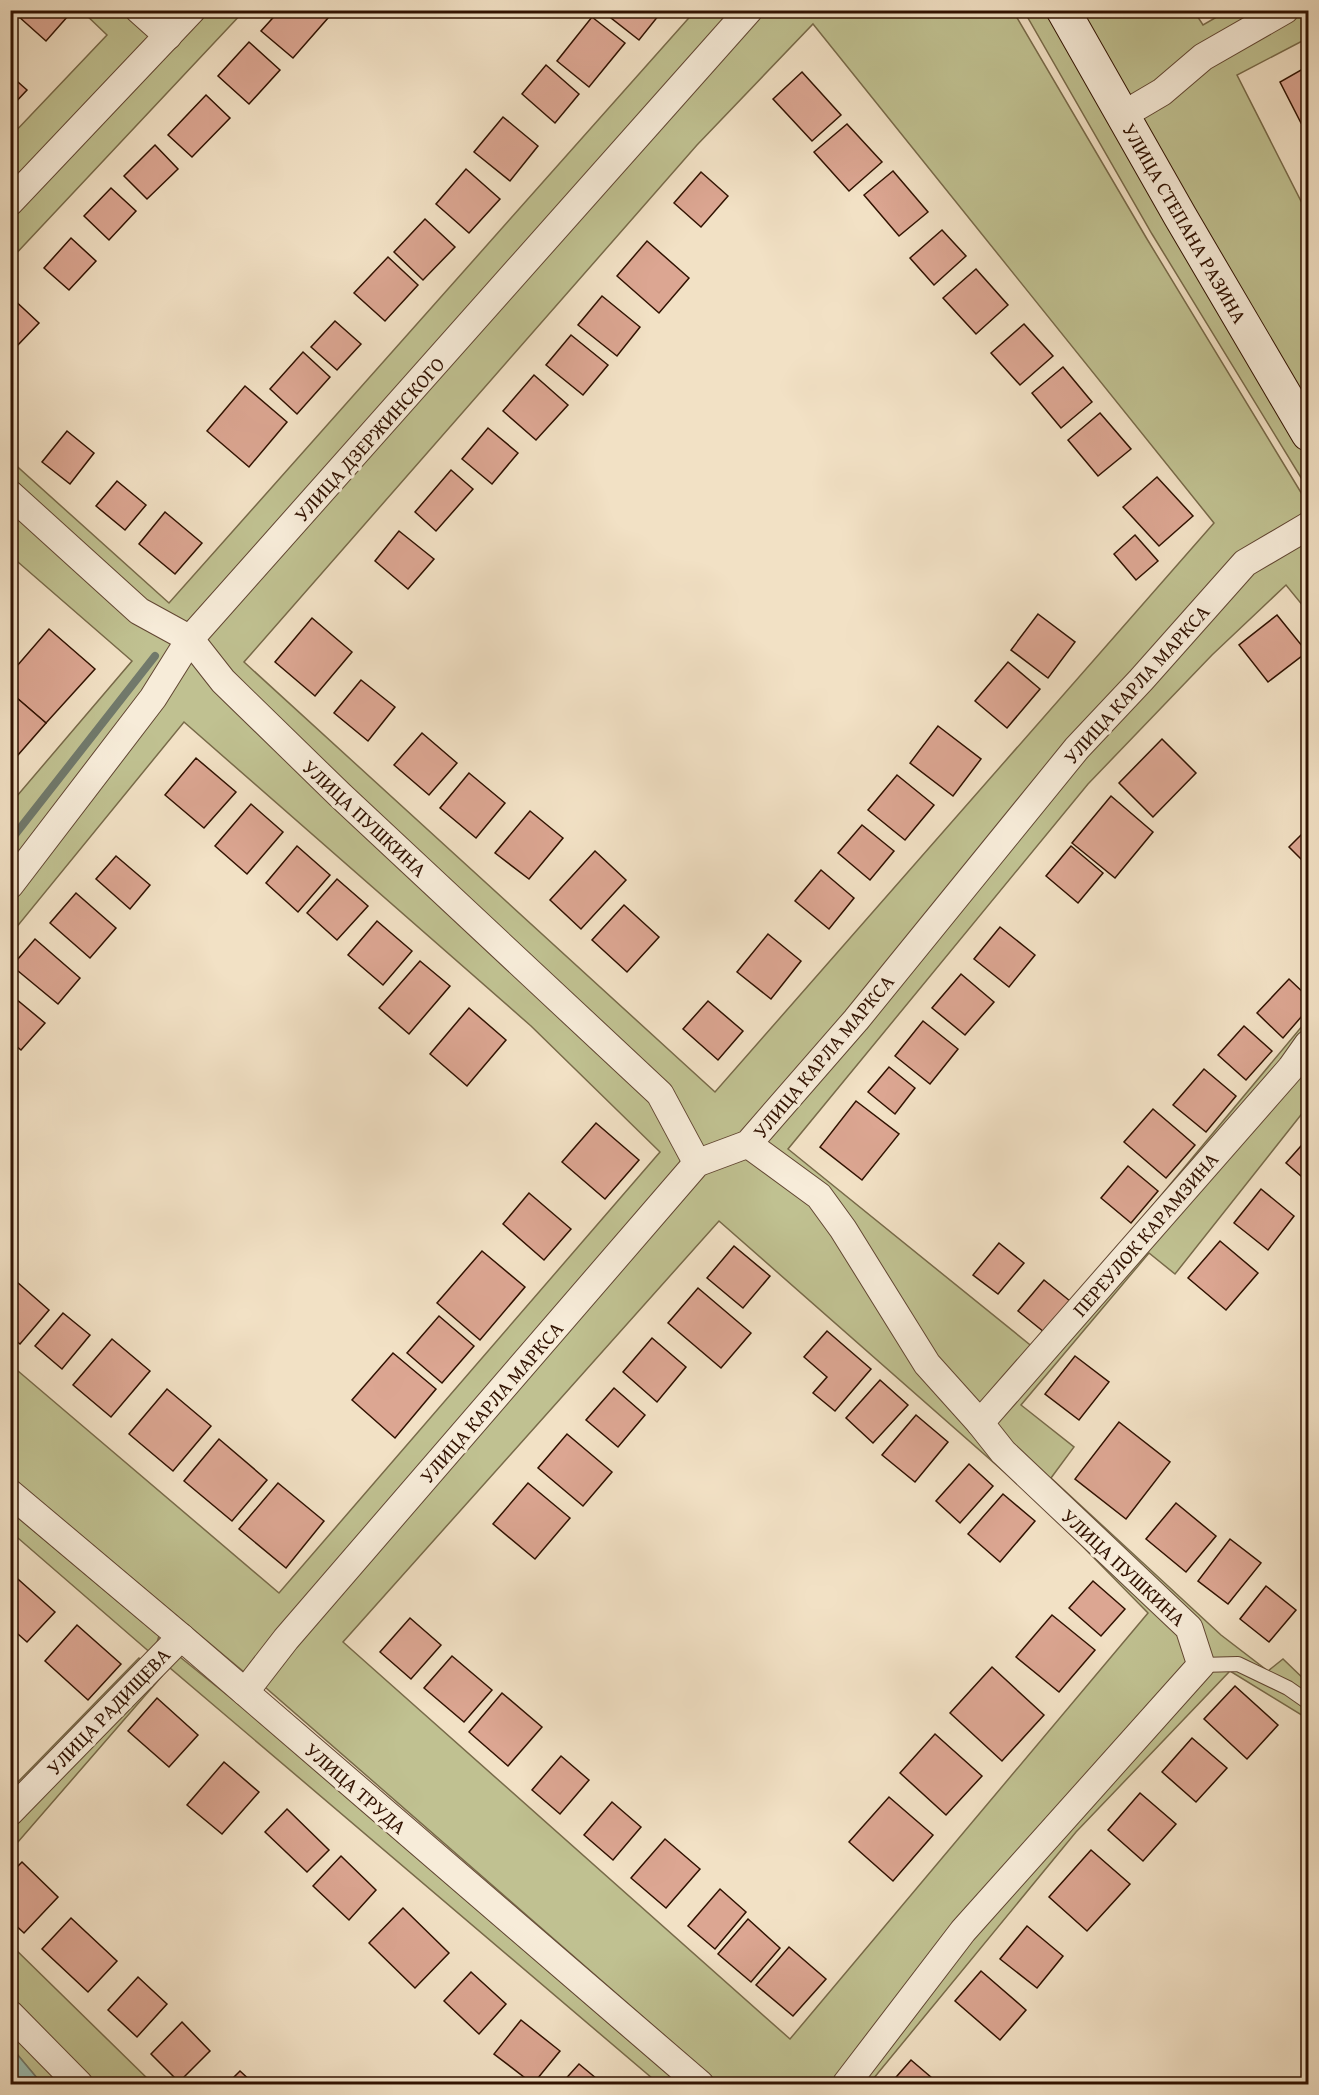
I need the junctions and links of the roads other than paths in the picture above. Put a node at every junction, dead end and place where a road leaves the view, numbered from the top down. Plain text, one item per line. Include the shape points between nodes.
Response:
1 (139, 10) edge
2 (192, 10) edge
3 (749, 10) edge
4 (1063, 10) edge
5 (1285, 10) edge
6 (168, 36) junction
7 (1123, 115) junction
8 (10, 202) edge
9 (1308, 434) edge
10 (10, 494) edge
11 (1308, 526) edge
12 (190, 639) junction
13 (10, 885) edge
14 (1308, 1044) edge
15 (748, 1144) junction
16 (697, 1163) junction
17 (980, 1423) junction
18 (10, 1493) edge
19 (181, 1637) junction
20 (1201, 1665) junction
21 (245, 1692) junction
22 (1308, 1702) edge
23 (10, 1812) edge
24 (10, 2014) edge
25 (79, 2085) edge
26 (700, 2085) edge
27 (846, 2085) edge

1 - 6 street
2 - 6 street
3 - 12 street, УЛИЦА ДЗЕРЖИНСКОГО
4 - 7 main road, УЛИЦА СТЕПАНА РАЗИНА
5 - 7 street via 1203,57 1162,92
6 - 8 street
7 - 9 main road, УЛИЦА СТЕПАНА РАЗИНА
10 - 12 street, УЛИЦА ПУШКИНА via 139,611
11 - 15 street, УЛИЦА КАРЛА МАРКСА via 1245,563 1077,748 856,1020
12 - 13 street, УЛИЦА ДЗЕРЖИНСКОГО via 153,698
12 - 16 street, УЛИЦА ПУШКИНА via 223,681 340,795 660,1094
14 - 17 street, ПЕРЕУЛОК КАРАМЗИНА
15 - 16 street, УЛИЦА КАРЛА МАРКСА
15 - 17 street, УЛИЦА ПУШКИНА via 819,1196 927,1364
16 - 21 street, УЛИЦА КАРЛА МАРКСА via 286,1639
17 - 20 street, УЛИЦА ПУШКИНА via 1003,1452 1189,1628
18 - 19 street, УЛИЦА ТРУДА
19 - 21 street, УЛИЦА ТРУДА
19 - 23 street, УЛИЦА РАДИЩЕВА
20 - 22 lane via 1238,1664
20 - 27 street via 963,1931
21 - 26 street, УЛИЦА ТРУДА
24 - 25 street

